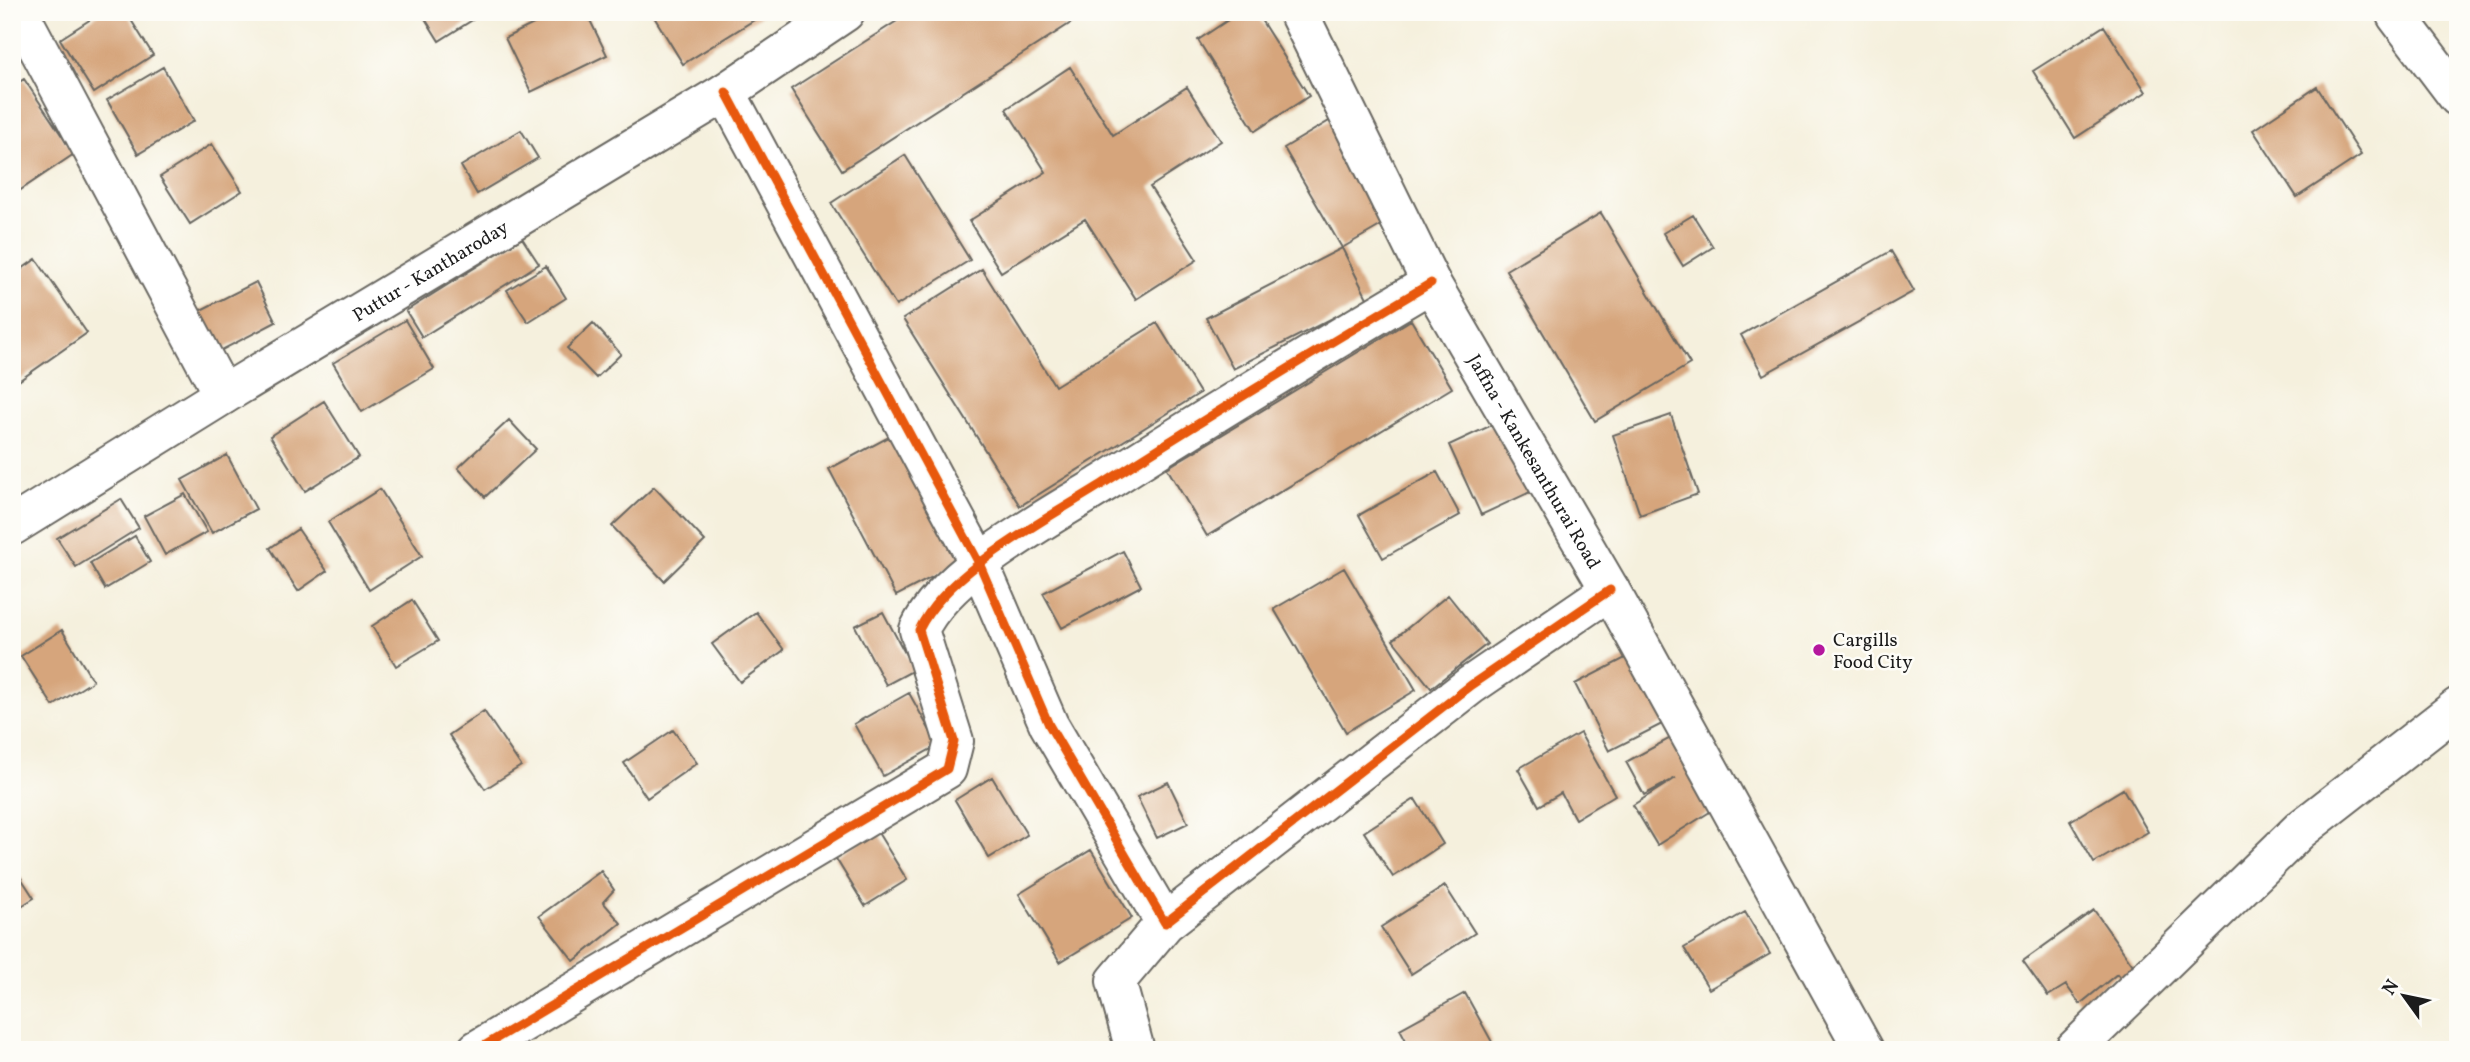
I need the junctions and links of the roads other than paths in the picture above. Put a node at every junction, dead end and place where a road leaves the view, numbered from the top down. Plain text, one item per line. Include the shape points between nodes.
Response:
1 (19, 12) edge
2 (845, 12) edge
3 (1298, 12) edge
4 (2396, 15) dead end
5 (726, 92) junction
6 (2458, 97) edge
7 (1432, 283) junction
8 (223, 395) junction
9 (12, 526) edge
10 (979, 563) junction
11 (1610, 590) junction
12 (2458, 707) edge
13 (1165, 923) junction
14 (477, 1050) edge
15 (1135, 1050) edge
16 (1864, 1050) edge
17 (2074, 1050) edge

1 - 8 street
2 - 5 street, Puttur - Kantharoday
3 - 7 street, Jaffna - Kankesanthurai Road
4 - 6 street
5 - 8 street, Puttur - Kantharoday
5 - 10 street
7 - 10 street via 1236,399
7 - 11 street, Jaffna - Kankesanthurai Road
8 - 9 street, Puttur - Kantharoday
10 - 13 street via 1049,725
10 - 14 street via 926,614 919,630 954,741 947,769
11 - 13 street via 1471,685
11 - 16 street, Jaffna - Kankesanthurai Road
12 - 17 street via 2300,830
13 - 15 street via 1116,982

